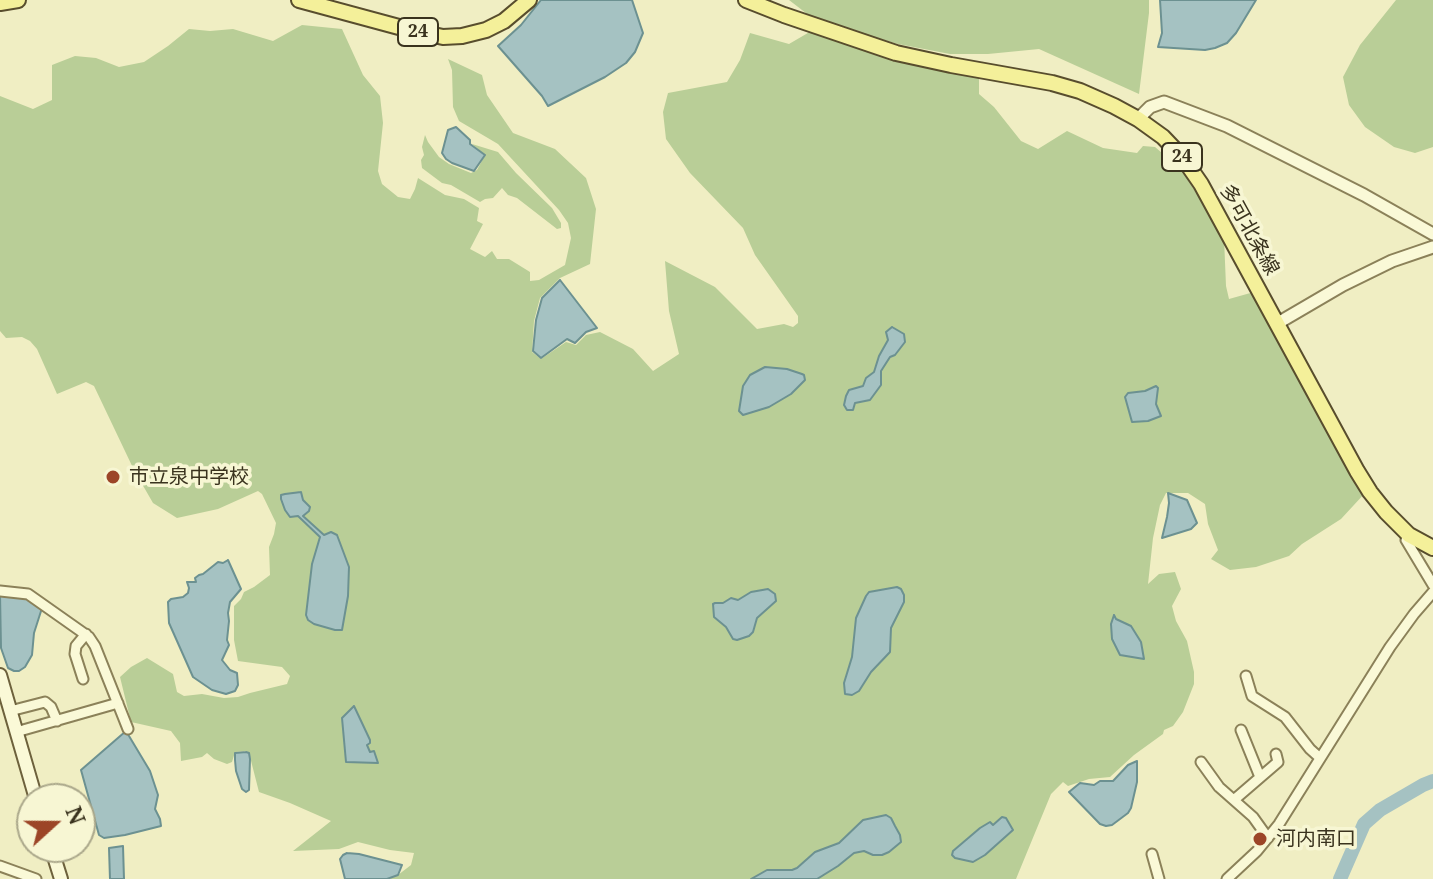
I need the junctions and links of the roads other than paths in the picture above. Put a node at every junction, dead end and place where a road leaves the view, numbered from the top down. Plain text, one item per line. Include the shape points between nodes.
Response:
1 (18, 0) edge
2 (299, 0) edge
3 (529, 0) edge
4 (746, 0) edge
5 (0, 3) edge
6 (1138, 119) junction
7 (1433, 234) edge
8 (1433, 247) edge
9 (1278, 323) junction
10 (1409, 535) junction
11 (1433, 548) edge
12 (1433, 585) edge
13 (0, 591) edge
14 (1431, 599) edge
15 (86, 634) junction
16 (0, 675) edge
17 (1246, 676) dead end
18 (83, 679) dead end
19 (118, 703) junction
20 (7, 714) edge
21 (57, 721) junction
22 (128, 729) dead end
23 (1241, 730) dead end
24 (16, 732) junction
25 (1276, 754) dead end
26 (1320, 758) junction
27 (1201, 762) dead end
28 (1260, 777) junction
29 (31, 783) edge
30 (1235, 799) junction
31 (1268, 842) junction
32 (1152, 854) dead end
33 (0, 866) edge
34 (36, 879) edge
35 (1159, 879) edge
36 (1227, 879) edge

1 - 5 main road
2 - 3 main road, 24 via 443,37 486,30
4 - 6 main road, 多可北条線 / 24 via 896,53 1080,91
6 - 7 street via 1164,102 1227,126
6 - 9 main road, 多可北条線 / 24 via 1163,137 1201,184
8 - 9 street via 1343,285
9 - 10 main road, 多可北条線 / 24 via 1357,471
10 - 11 main road, 多可北条線 / 24
10 - 12 street via 1406,540
13 - 15 street via 28,594
14 - 26 street via 1390,647
15 - 18 street via 75,654
15 - 19 street
16 - 20 main road
17 - 26 street via 1252,696 1285,717
19 - 21 street
19 - 22 street
20 - 21 street via 45,702
20 - 24 main road
21 - 24 street
23 - 28 street
24 - 29 main road
25 - 28 street via 1278,762
26 - 31 street
27 - 30 street via 1222,791
28 - 30 street
30 - 31 street
31 - 36 street
32 - 35 street
33 - 34 street

